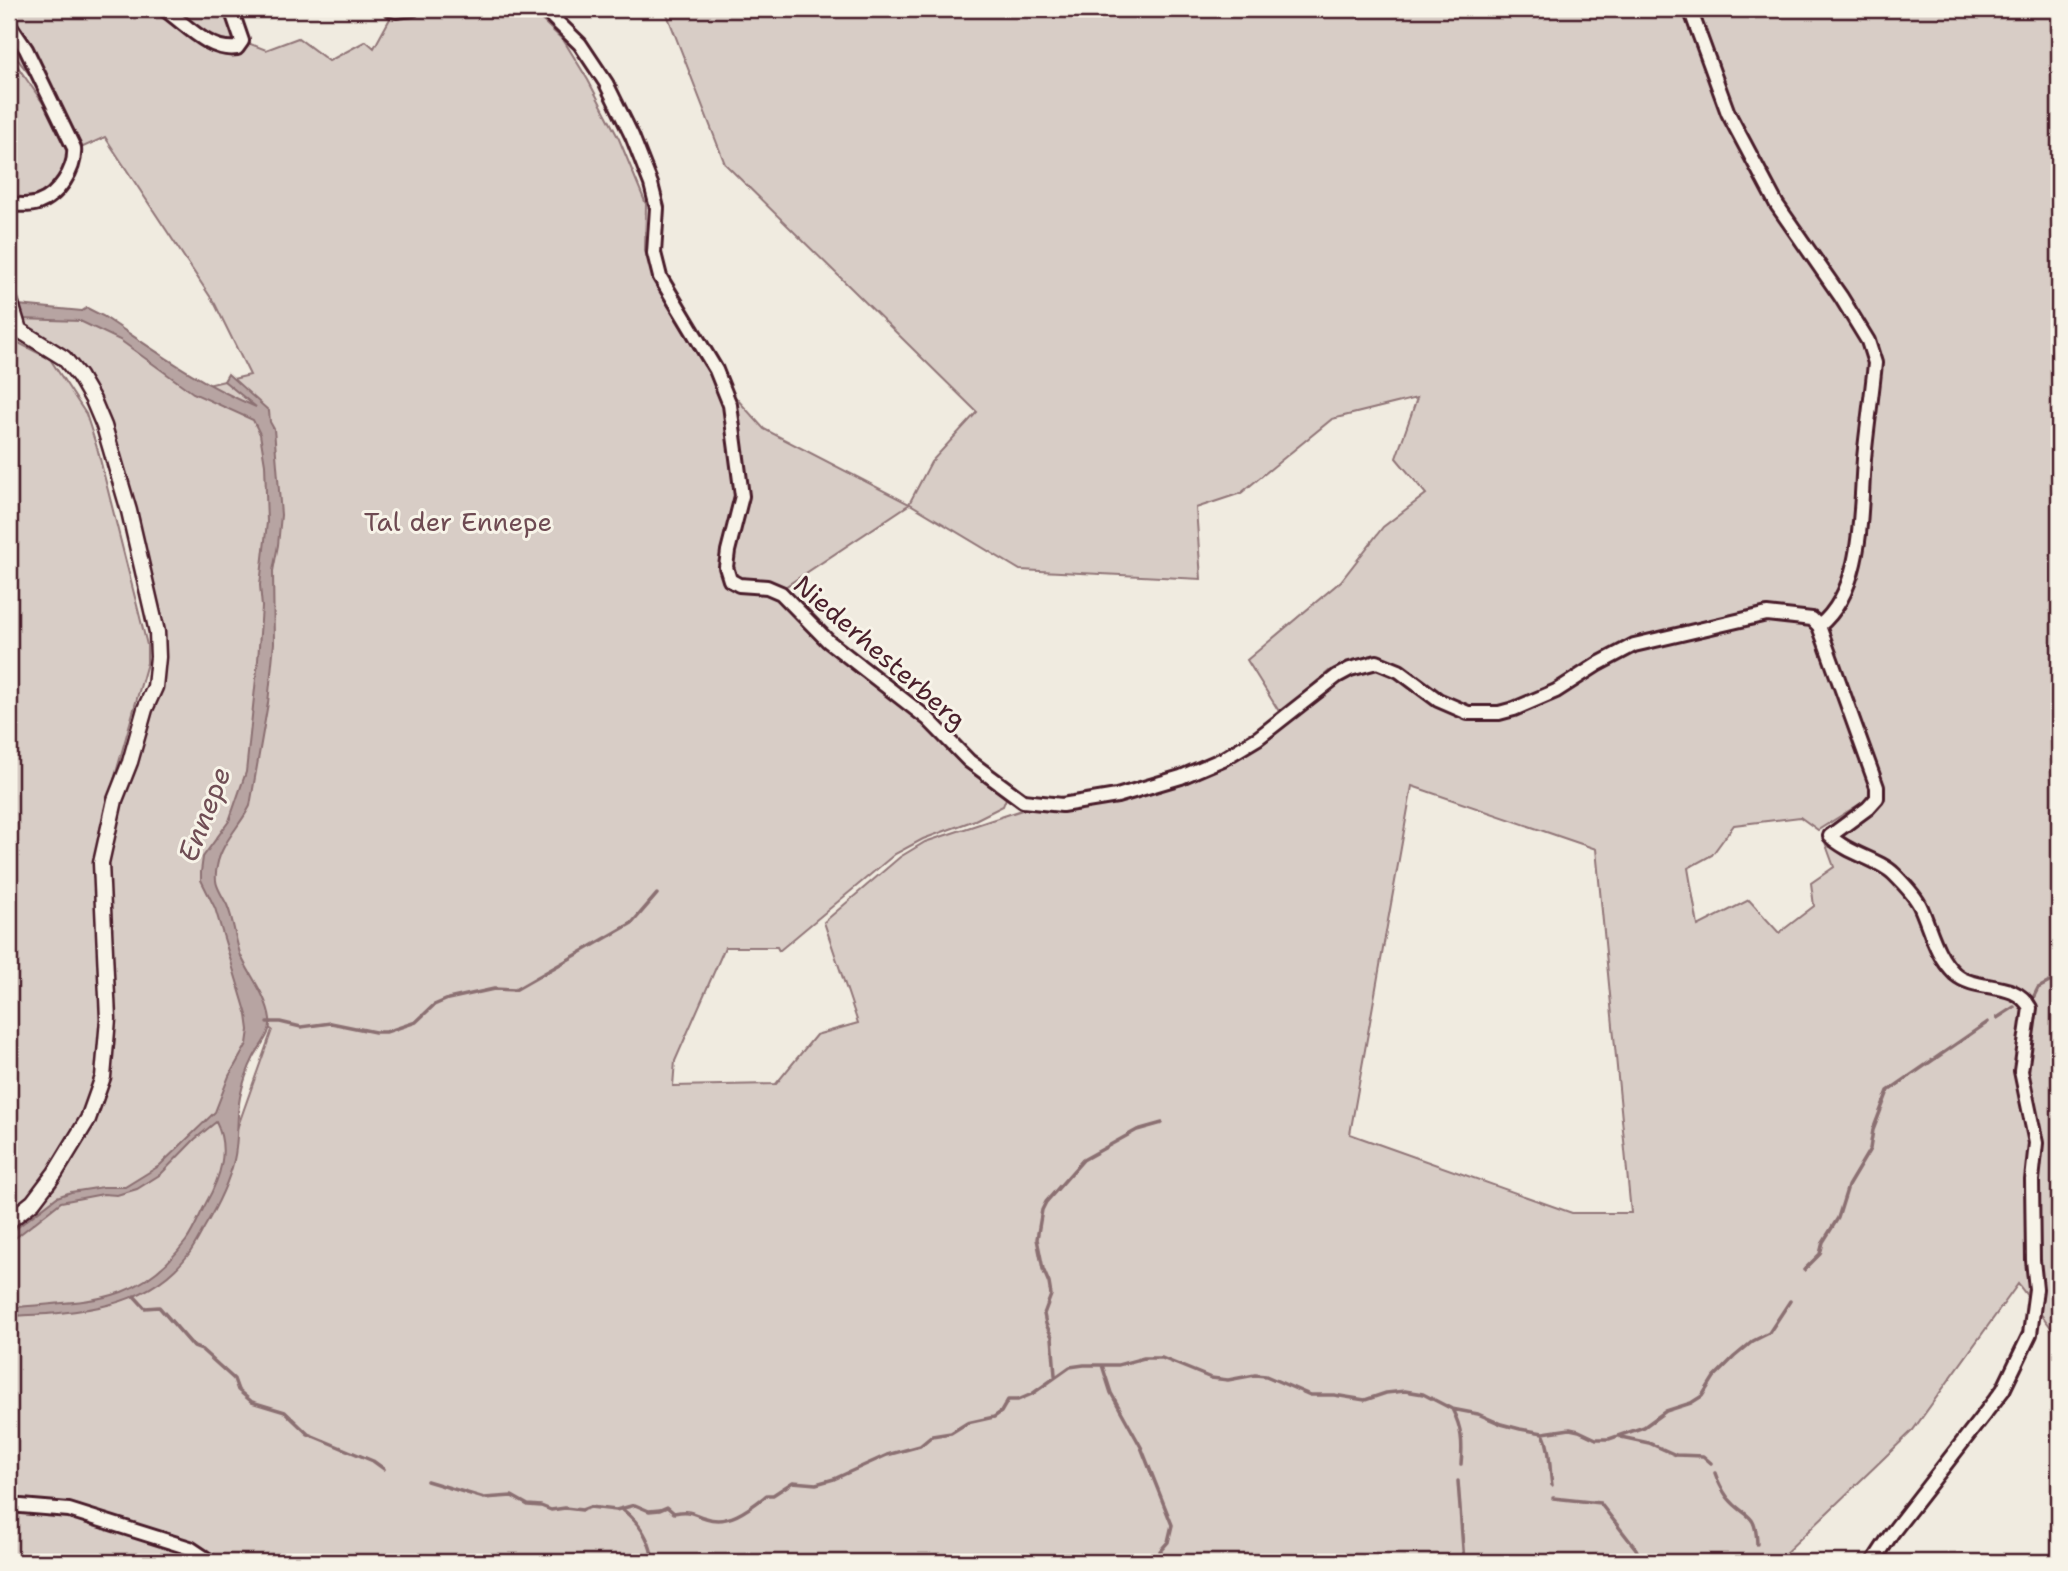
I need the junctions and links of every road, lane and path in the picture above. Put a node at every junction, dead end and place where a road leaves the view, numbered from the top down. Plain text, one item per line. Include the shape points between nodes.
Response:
1 (164, 9) edge
2 (231, 9) edge
3 (390, 9) edge
4 (413, 9) edge
5 (544, 9) edge
6 (1690, 9) edge
7 (9, 24) edge
8 (9, 204) edge
9 (9, 297) edge
10 (1819, 626) junction
11 (9, 1221) edge
12 (9, 1505) edge
13 (211, 1562) edge
14 (1873, 1562) edge

1 - 2 street via 213,45 227,49 237,48 242,41
3 - 4 street
5 - 10 street, Niederhesterberg via 580,44 632,136 657,208 654,253 660,277 716,370 730,405 742,496 728,551 730,580 780,593 828,641 1023,801 1062,805 1117,796 1181,777 1258,738 1350,668 1377,662 1468,713 1499,713 1556,691 1634,645 1767,614 1812,619
6 - 10 street via 1728,113 1777,205 1868,341 1875,363 1858,540 1847,588 1831,617
7 - 8 street via 26,49 74,155 68,174 43,200
9 - 11 street via 24,334 64,358 79,376 104,426 129,511 157,632 158,657 155,687 115,800 101,863 108,1019 103,1077 91,1112 55,1173 33,1202
10 - 14 street via 1877,787 1877,798 1868,808 1830,836 1892,872 1920,904 1942,959 1956,974 1968,983 2009,990 2025,999 2030,1008 2021,1071 2036,1143 2032,1193 2036,1289 2030,1334 2003,1390
12 - 13 street via 69,1510 190,1548

